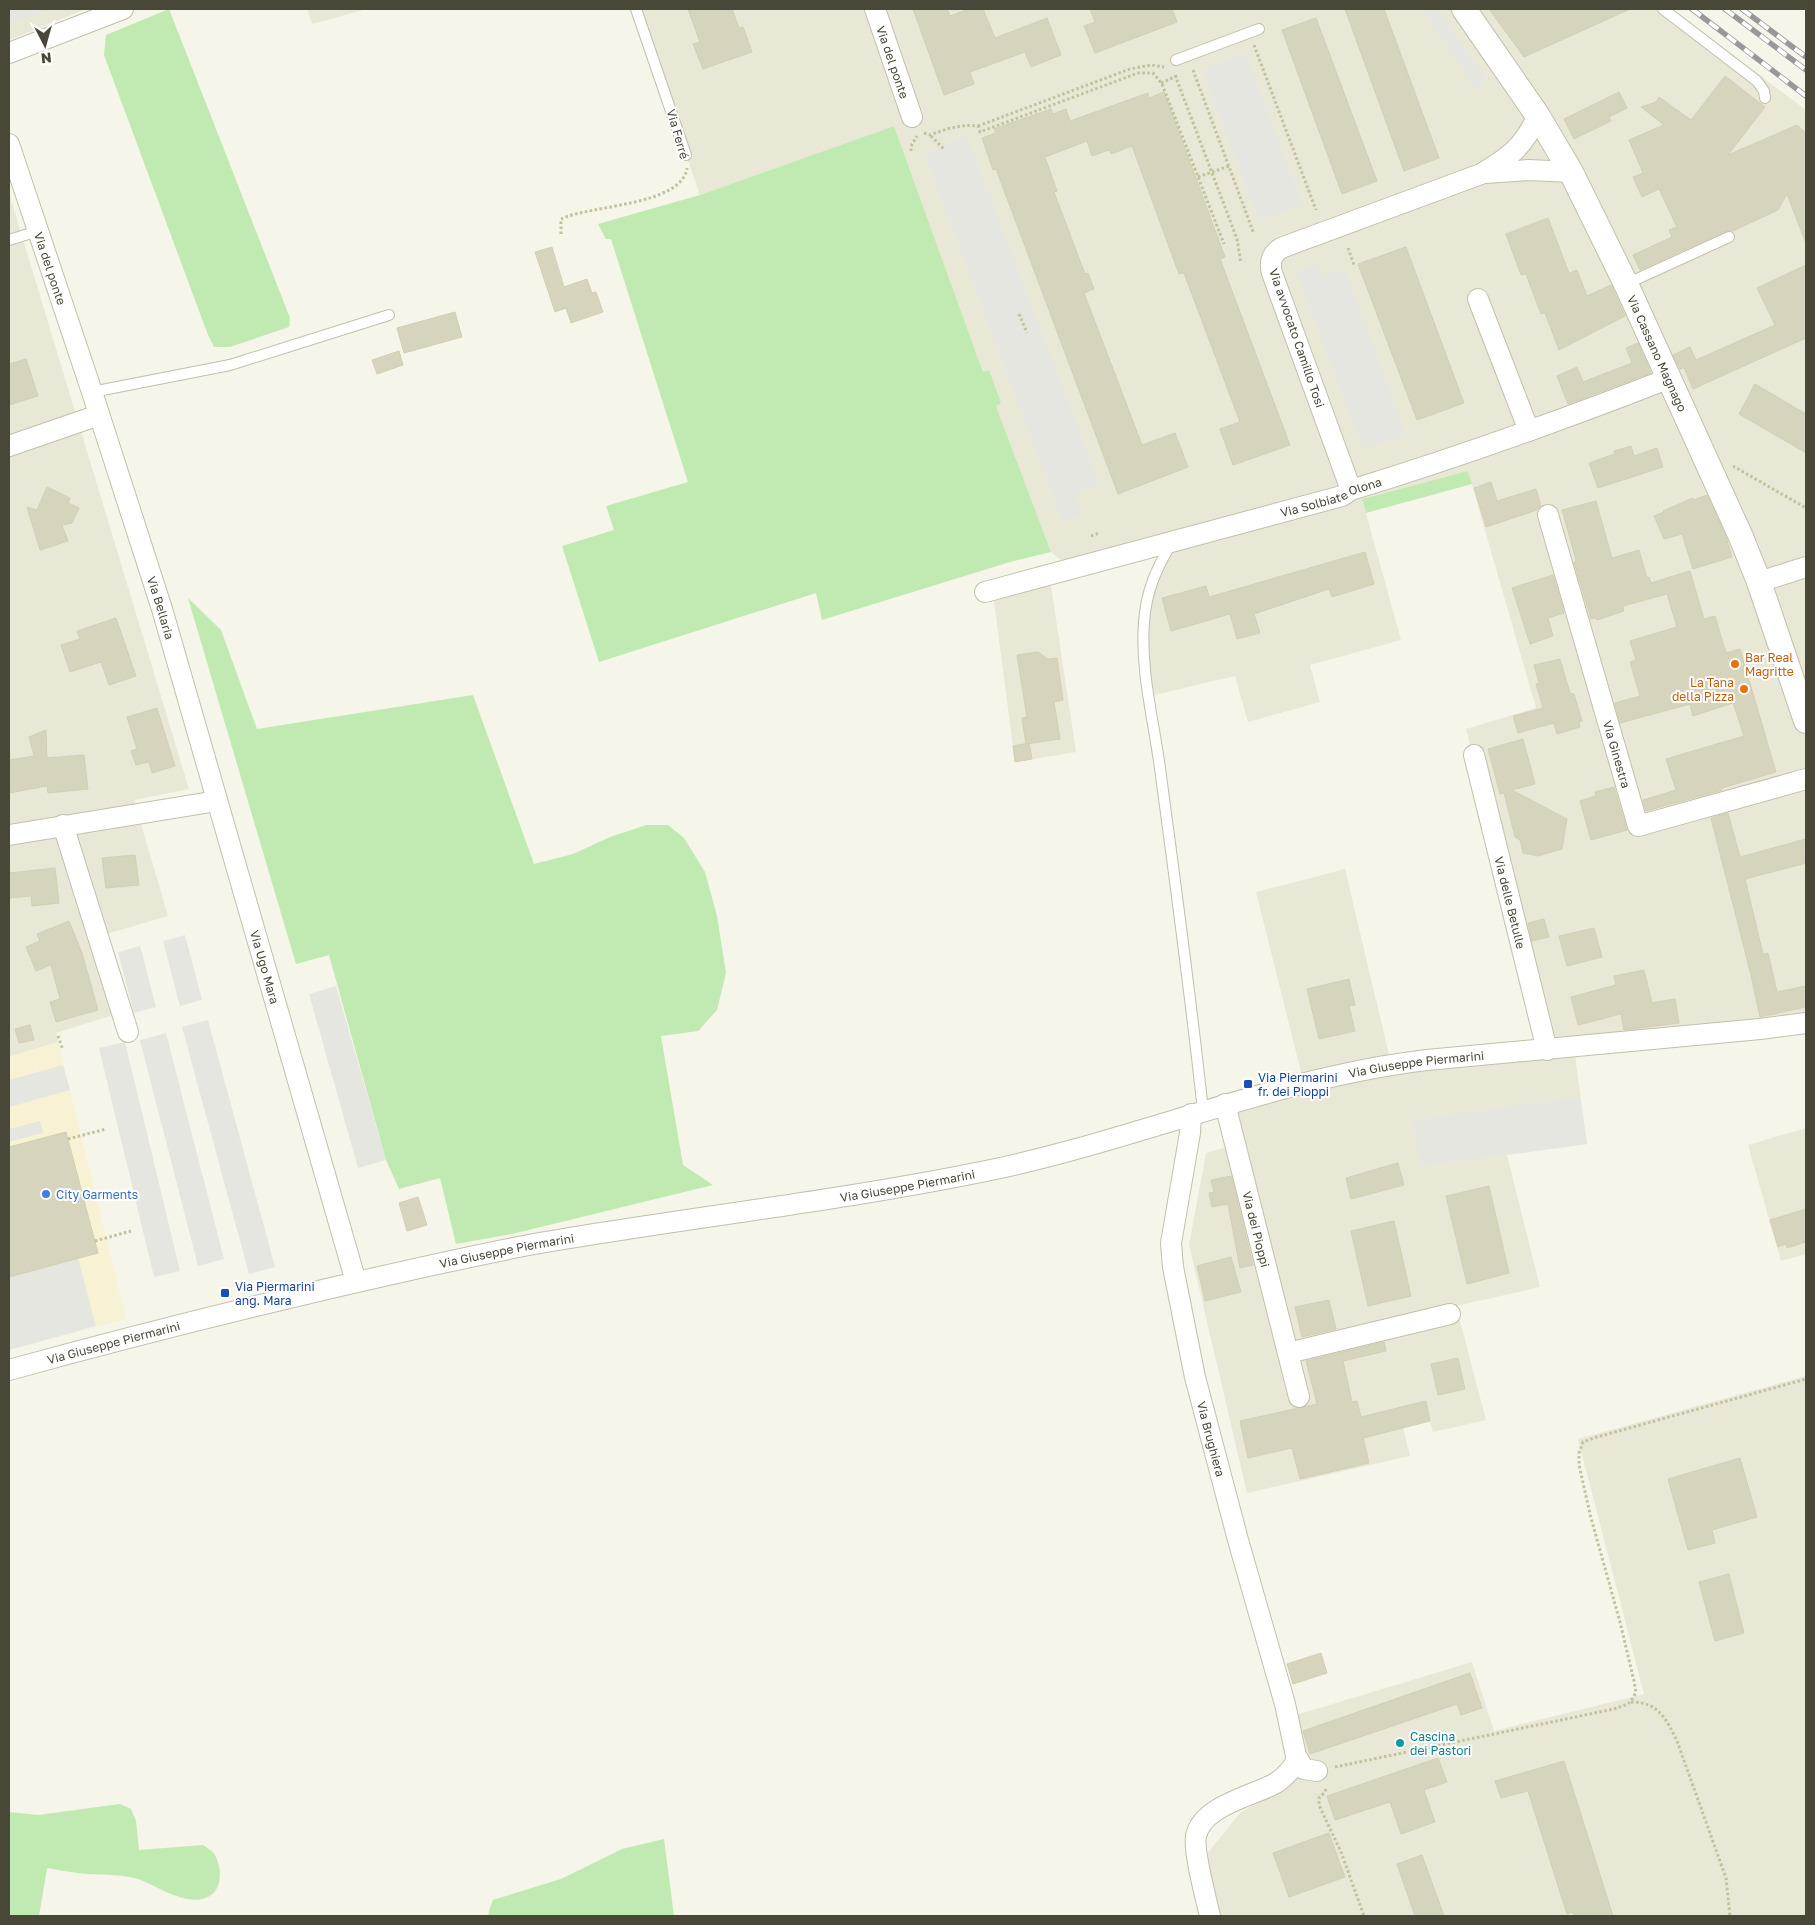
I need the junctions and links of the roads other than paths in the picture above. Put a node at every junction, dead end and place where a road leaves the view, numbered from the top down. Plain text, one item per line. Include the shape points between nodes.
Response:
1 (636, 9) edge
2 (875, 9) edge
3 (1464, 9) edge
4 (1662, 9) edge
5 (110, 11) edge
6 (1254, 30) road end
7 (9, 53) edge
8 (1176, 60) dead end
9 (1765, 98) dead end
10 (1538, 116) junction
11 (912, 117) dead end
12 (9, 144) edge
13 (686, 155) road end
14 (1571, 172) junction
15 (1481, 174) junction
16 (38, 231) junction
17 (1728, 237) dead end
18 (9, 240) edge
19 (1626, 284) junction
20 (1478, 300) dead end
21 (389, 315) dead end
22 (1670, 378) junction
23 (92, 392) junction
24 (99, 415) junction
25 (1529, 431) junction
26 (9, 446) edge
27 (1351, 490) junction
28 (1548, 514) dead end
29 (1172, 542) junction
30 (1806, 567) edge
31 (1759, 582) junction
32 (985, 592) dead end
33 (1806, 721) edge
34 (1474, 755) dead end
35 (1806, 779) edge
36 (217, 801) junction
37 (63, 825) junction
38 (9, 835) edge
39 (1806, 1023) edge
40 (128, 1032) dead end
41 (1547, 1050) junction
42 (1225, 1104) junction
43 (1197, 1112) junction
44 (356, 1282) junction
45 (1450, 1314) dead end
46 (1288, 1353) junction
47 (9, 1370) edge
48 (1299, 1397) dead end
49 (1298, 1759) junction
50 (1323, 1770) road end
51 (1210, 1916) edge

1 - 13 lane, Via Ferré
2 - 11 street, Via del ponte
3 - 10 street, Via Cassano Magnago
4 - 9 lane via 1757,81
5 - 7 street
6 - 8 lane
10 - 14 street, Via Cassano Magnago
10 - 15 street, Via avvocato Camillo Tosi via 1521,145
12 - 16 street, Via del ponte
14 - 15 street, Via avvocato Camillo Tosi via 1529,170
14 - 19 street, Via Cassano Magnago
15 - 27 street, Via avvocato Camillo Tosi via 1281,248 1271,259 1272,273
16 - 18 lane
16 - 23 street, Via del ponte
17 - 19 lane
19 - 22 street, Via Cassano Magnago
20 - 25 street
21 - 23 lane via 230,365
22 - 25 street, Via Solbiate Olona
22 - 31 street, Via Cassano Magnago
23 - 24 street, Via Bellaria
24 - 26 street
24 - 36 street, Via Bellaria via 162,608
25 - 27 street, Via Solbiate Olona
27 - 29 street, Via Solbiate Olona via 1342,496
28 - 35 street, Via Ginestra via 1638,826
29 - 32 street, Via Solbiate Olona
29 - 43 lane via 1151,581 1143,642 1189,986
30 - 31 street
31 - 33 street, Via Cassano Magnago
34 - 41 street, Via delle Betulle
36 - 37 street
36 - 44 street, Via Ugo Mara
37 - 38 street
37 - 40 street
39 - 41 street, Via Giuseppe Piermarini
41 - 42 street, Via Giuseppe Piermarini via 1389,1064
42 - 43 street, Via Giuseppe Piermarini
42 - 46 street, Via dei Pioppi
43 - 44 street, Via Giuseppe Piermarini via 1037,1160 963,1176 536,1244
43 - 49 street, Via Brughiera via 1190,1133 1172,1243 1173,1267 1196,1377 1286,1704
44 - 47 street, Via Giuseppe Piermarini
45 - 46 street
46 - 48 street, Via dei Pioppi
49 - 50 street via 1304,1769
49 - 51 street via 1283,1778 1228,1804 1200,1827 1196,1848

